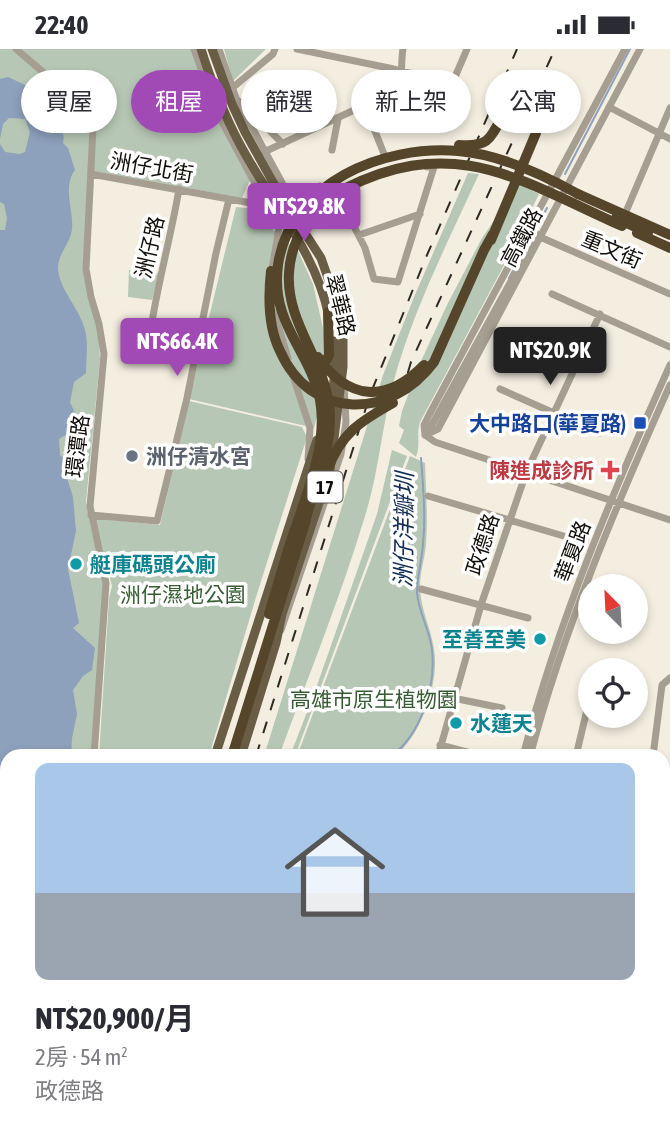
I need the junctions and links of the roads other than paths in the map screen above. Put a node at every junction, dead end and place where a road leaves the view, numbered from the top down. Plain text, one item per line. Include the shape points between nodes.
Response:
1 (16, 49) edge
2 (194, 49) edge
3 (201, 49) edge
4 (212, 49) edge
5 (219, 49) edge
6 (275, 49) edge
7 (297, 49) edge
8 (403, 49) edge
9 (467, 49) edge
10 (625, 49) edge
11 (635, 49) edge
12 (640, 49) edge
13 (207, 70) edge
14 (211, 70) edge
15 (217, 70) edge
16 (220, 70) edge
17 (396, 70) edge
18 (401, 70) edge
19 (458, 70) edge
20 (227, 89) edge
21 (227, 95) edge
22 (236, 98) junction
23 (227, 102) edge
24 (227, 107) edge
25 (609, 107) junction
26 (670, 108) edge
27 (351, 112) edge
28 (227, 117) edge
29 (338, 118) junction
30 (376, 133) edge
31 (493, 133) edge
32 (659, 134) junction
33 (670, 139) edge
34 (283, 144) junction
35 (443, 144) dead end
36 (332, 150) dead end
37 (264, 152) junction
38 (406, 153) junction
39 (384, 154) junction
40 (381, 172) junction
41 (91, 174) junction
42 (555, 180) junction
43 (529, 183) junction
44 (565, 185) junction
45 (179, 189) junction
46 (578, 194) junction
47 (339, 197) junction
48 (547, 197) junction
49 (229, 199) junction
50 (308, 201) junction
51 (557, 201) junction
52 (268, 206) junction
53 (279, 209) junction
54 (420, 213) junction
55 (625, 214) junction
56 (295, 226) junction
57 (663, 233) edge
58 (493, 234) junction
59 (359, 235) junction
60 (540, 237) junction
61 (670, 247) edge
62 (552, 293) dead end
63 (670, 294) edge
64 (328, 312) junction
65 (600, 314) junction
66 (295, 316) junction
67 (670, 347) edge
68 (196, 354) junction
69 (670, 365) edge
70 (670, 386) edge
71 (500, 389) dead end
72 (554, 412) junction
73 (598, 433) dead end
74 (425, 435) junction
75 (307, 468) junction
76 (526, 473) junction
77 (428, 496) dead end
78 (615, 502) junction
79 (91, 515) junction
80 (670, 520) edge
81 (508, 522) junction
82 (305, 523) junction
83 (566, 537) dead end
84 (421, 589) dead end
85 (481, 605) junction
86 (575, 605) junction
87 (528, 618) dead end
88 (670, 678) edge
89 (453, 698) junction
90 (502, 708) dead end
91 (583, 728) edge
92 (440, 745) junction
93 (94, 749) edge
94 (217, 749) edge
95 (229, 749) edge
96 (235, 749) edge
97 (243, 749) edge
98 (439, 749) edge
99 (455, 749) edge
100 (525, 749) edge
101 (532, 749) edge
102 (578, 749) edge
103 (654, 749) edge

1 - 41 street, 環潭路 via 88,114 93,128
2 - 13 street, 翠華路
3 - 14 main road, 翠華路 / 17
4 - 15 main road, 翠華路 / 17
5 - 16 street, 翠華路
6 - 20 street
7 - 17 street
8 - 18 street
9 - 19 street
10 - 42 street, 高鐵路
11 - 44 street, 高鐵路
12 - 25 street, 高鐵路
21 - 22 street, 翠華路
22 - 34 street
22 - 37 street, 翠華路
23 - 50 main road, 翠華路 / 17 via 260,161
24 - 53 main road, 翠華路 / 17 via 242,148
25 - 32 street
25 - 44 street, 高鐵路
26 - 32 street
27 - 29 street
28 - 52 street, 翠華路 via 233,146
29 - 34 street
29 - 36 street
30 - 39 street
31 - 38 highway, bridge via 481,144
32 - 33 street
32 - 55 street
34 - 37 street
35 - 39 street
37 - 50 street, 翠華路 via 286,190
38 - 46 highway, bridge via 478,154
38 - 50 highway, bridge via 357,169
39 - 50 street via 316,188
40 - 43 highway, bridge via 412,164 459,163
40 - 64 highway, bridge via 362,176 324,197 291,239 284,272 285,298 292,329 316,364 328,358
40 - 66 highway, bridge via 331,197 303,227 289,273
41 - 45 street, 洲仔北街
41 - 79 street, 環潭路 via 86,269 104,354
42 - 44 street
42 - 48 street, 高鐵路
43 - 57 highway, bridge
43 - 61 highway, bridge
44 - 51 street, 高鐵路
44 - 55 street
45 - 49 street, 洲仔北街
45 - 68 street, 洲仔路 via 148,349
46 - 50 highway, bridge via 484,160 435,155 388,163
46 - 57 highway
47 - 54 street via 395,172 434,167
47 - 56 street via 311,224
47 - 59 street
48 - 51 street
48 - 74 street, 高鐵路 via 429,415
49 - 52 street, 洲仔北街
49 - 68 street
50 - 53 street
50 - 56 highway
50 - 56 main road, 翠華路 / 17
50 - 58 highway, bridge via 295,211 277,242 269,287 271,324 282,355 301,381 325,398 348,404 386,400 410,388 434,362
50 - 95 highway, bridge via 282,247 277,293 284,320 319,397 321,440
51 - 60 street, 高鐵路
51 - 61 street
51 - 74 street, 高鐵路
52 - 53 street, 洲仔北街
52 - 56 street, 翠華路
53 - 56 main road, 翠華路 / 17
54 - 59 street
54 - 59 street via 398,282 374,279
55 - 57 street
56 - 64 main road, 翠華路 / 17
56 - 75 street, 翠華路 via 270,296 310,428
56 - 97 main road, 翠華路 / 17 via 321,258 333,288 343,337 343,367 330,471
57 - 61 highway
58 - 66 highway, bridge via 534,132 442,335 426,363 412,376 375,392 345,385 323,364
58 - 82 highway, bridge via 429,376 345,437
60 - 63 street, 重文街
60 - 74 street, 高鐵路 via 438,429
62 - 65 street
64 - 75 main road, 翠華路 / 17 via 335,363 332,394
65 - 67 street
65 - 72 street, 政德路
66 - 82 highway, bridge via 323,380 329,406 325,459
68 - 79 street via 157,521
69 - 78 street, 華夏路
70 - 78 street, 華夏路
71 - 72 street
72 - 73 street
72 - 76 street, 政德路
74 - 76 street
75 - 94 main road, 翠華路 / 17
76 - 78 street
76 - 81 street, 政德路
77 - 81 street
78 - 80 street
78 - 86 street, 華夏路 via 585,564
79 - 93 street, 環潭路 via 106,583
81 - 83 street
81 - 85 street, 政德路
82 - 96 highway
84 - 85 street
85 - 87 street
85 - 89 street, 政德路
86 - 100 street, 華夏路 via 541,688
86 - 101 street, 華夏路
88 - 103 street via 662,685
89 - 90 street
89 - 92 street, 政德路
91 - 102 street
92 - 98 street, 政德路
92 - 99 street

